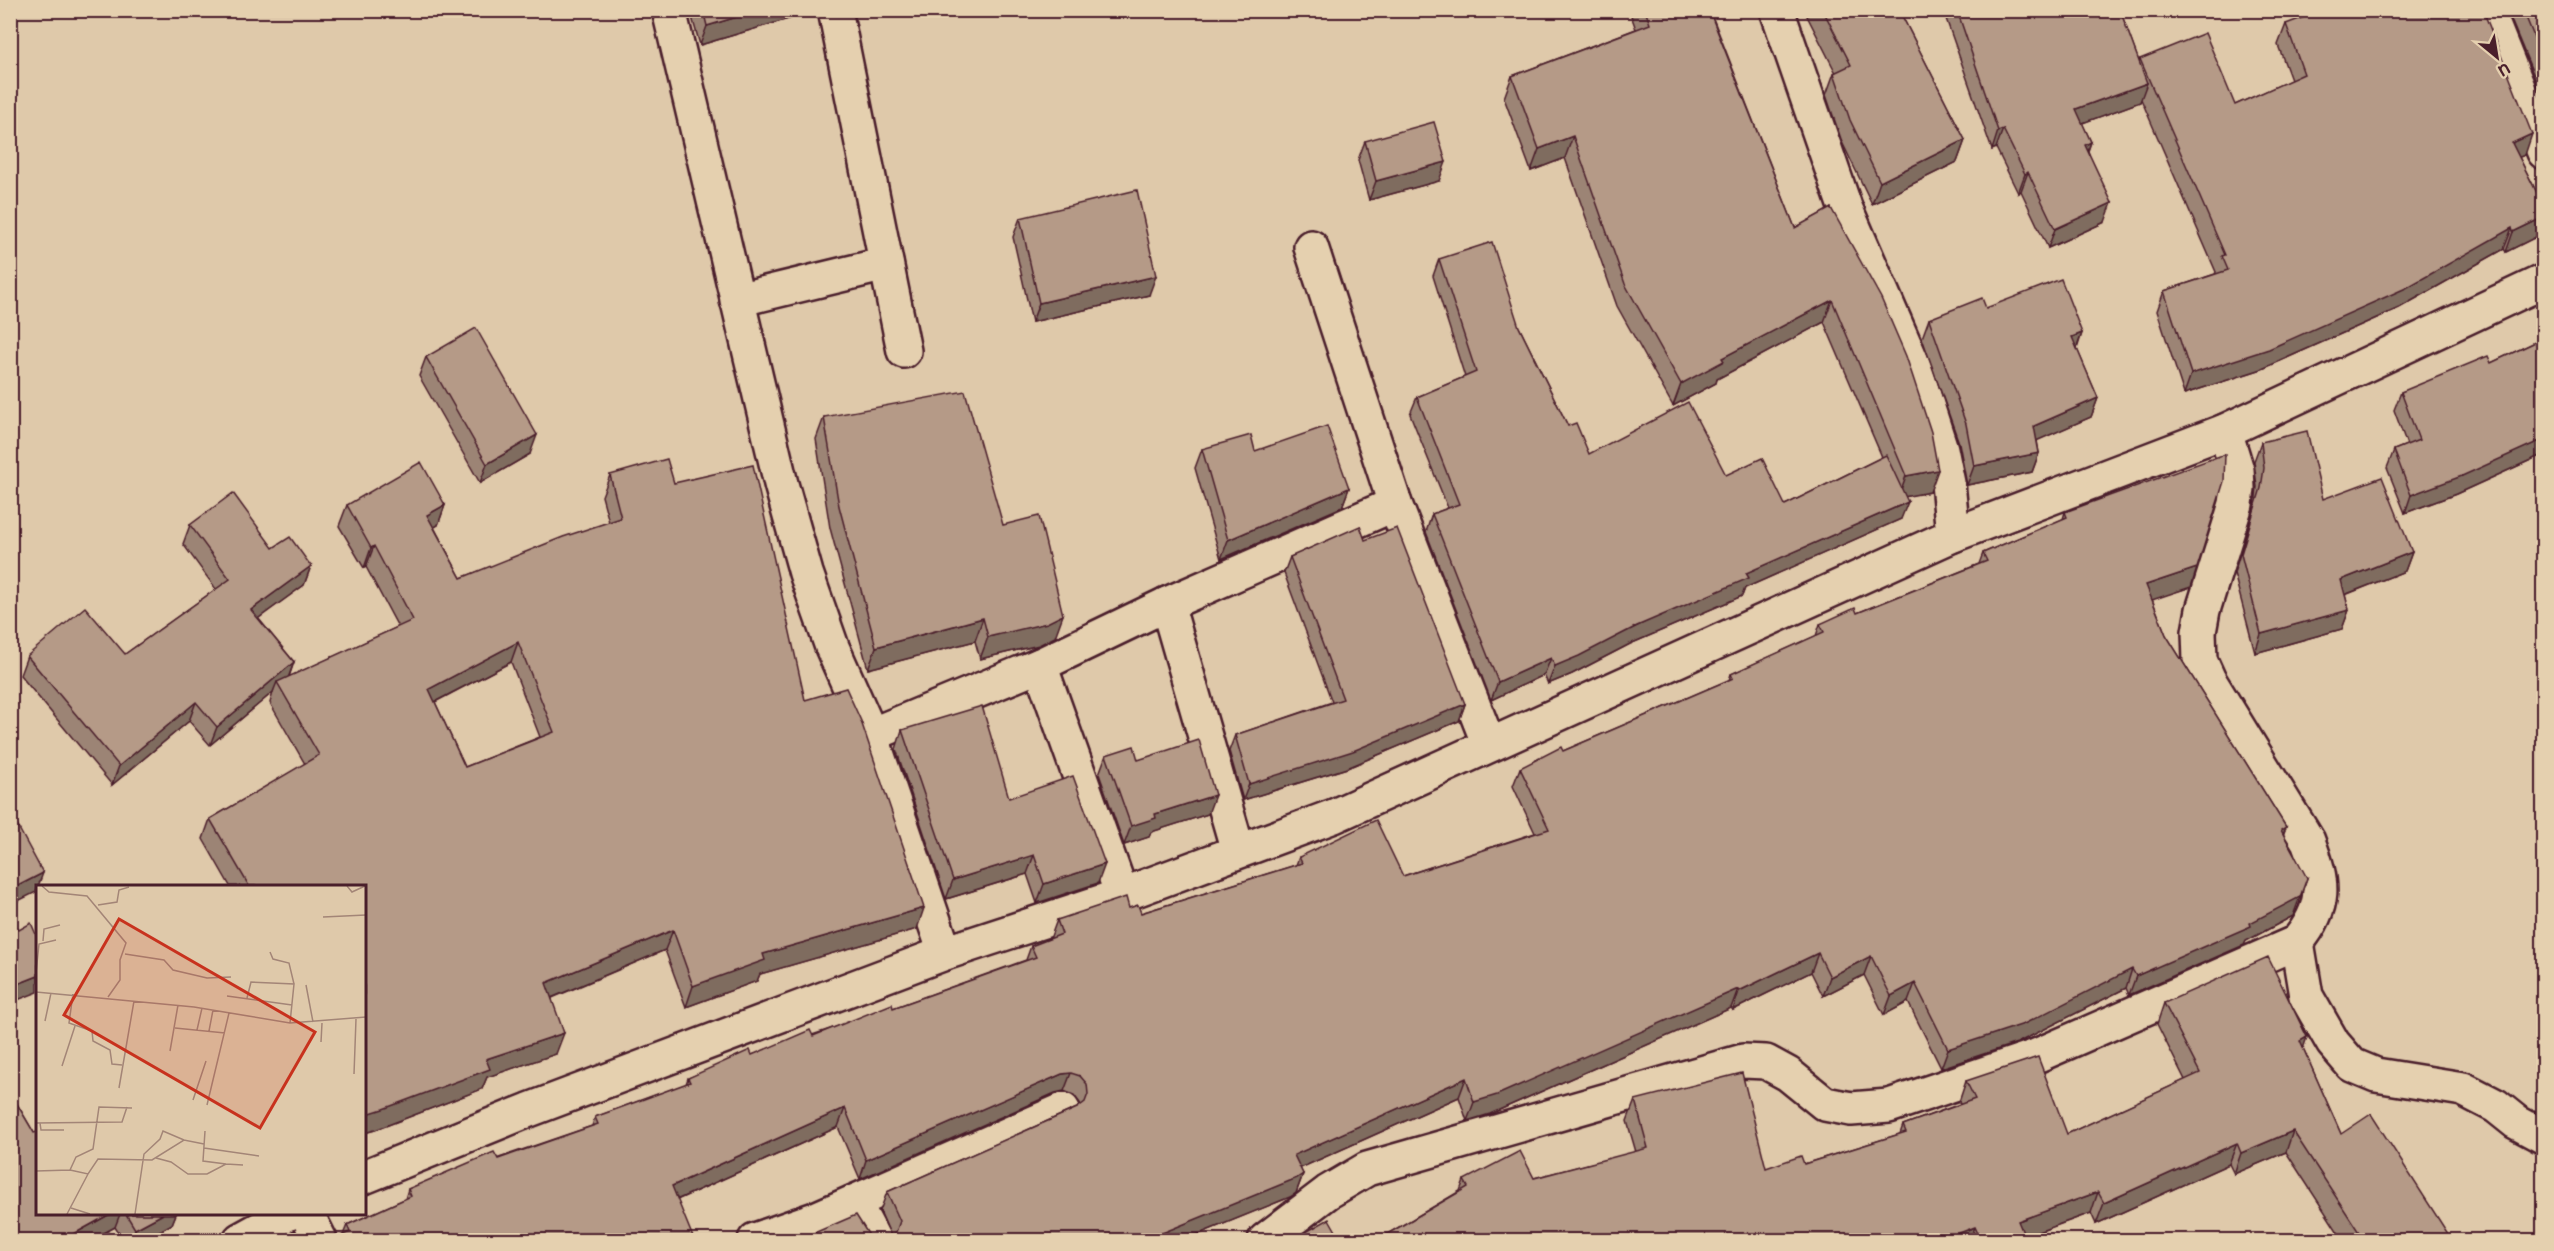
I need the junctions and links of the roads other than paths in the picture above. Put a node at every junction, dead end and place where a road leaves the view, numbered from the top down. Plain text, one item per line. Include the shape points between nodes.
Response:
1 (669, 10) edge
2 (835, 10) edge
3 (1777, 10) edge
4 (2487, 10) edge
5 (2544, 152) edge
6 (1311, 247) dead end
7 (886, 264) junction
8 (2544, 281) edge
9 (737, 300) junction
10 (904, 351) dead end
11 (2225, 431) junction
12 (1395, 504) junction
13 (1953, 535) junction
14 (1167, 604) junction
15 (1040, 665) junction
16 (871, 735) junction
17 (1489, 745) junction
18 (1238, 851) junction
19 (1122, 895) junction
20 (2297, 942) junction
21 (945, 954) junction
22 (1063, 1110) dead end
23 (2544, 1137) edge
24 (366, 1176) edge
25 (854, 1202) junction
26 (284, 1215) edge
27 (308, 1215) edge
28 (240, 1240) edge
29 (320, 1240) edge
30 (755, 1240) edge
31 (874, 1240) edge
32 (1265, 1240) edge

1 - 9 street
2 - 7 street
3 - 13 street via 1845,207 1916,371 1941,449
4 - 5 street
6 - 12 street
7 - 9 street
7 - 10 street
8 - 11 street
9 - 16 street via 806,573 832,647
11 - 13 street
11 - 20 street via 2237,470 2238,496 2202,610 2199,653 2208,680 2308,841 2316,861 2320,902 2311,926
12 - 14 street
12 - 17 street
13 - 17 street
14 - 15 street
14 - 18 street
15 - 16 street
15 - 19 street
16 - 21 street
17 - 18 street via 1334,816
18 - 19 street
19 - 21 street
20 - 23 street via 2306,996 2333,1042 2352,1065 2376,1075 2463,1089
20 - 32 street via 2036,1056 1889,1106 1851,1109 1825,1104 1766,1062 1743,1060 1367,1169 1328,1192
21 - 24 street via 529,1110
22 - 25 street
25 - 30 street
25 - 31 street
26 - 28 street
27 - 29 street

